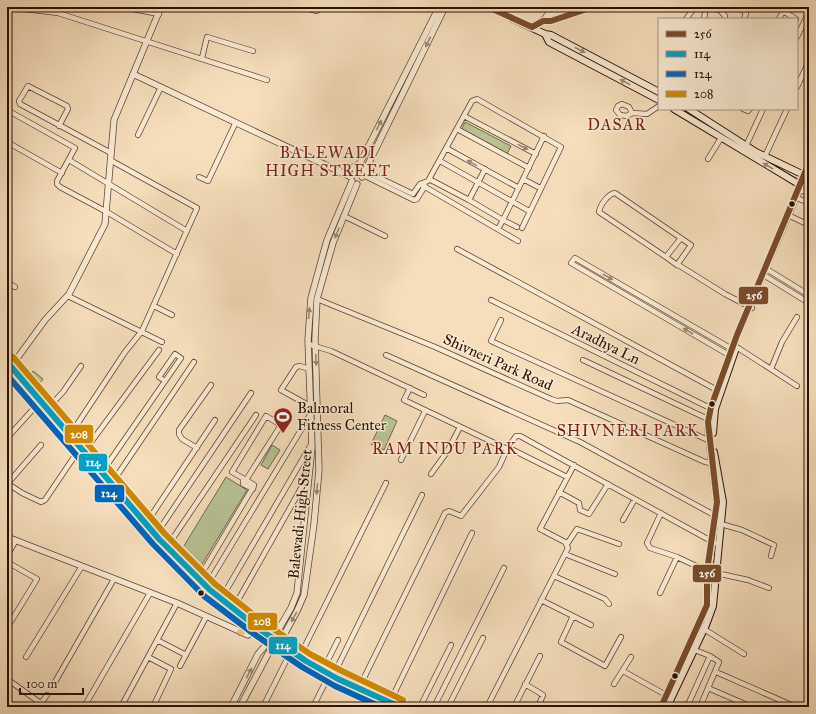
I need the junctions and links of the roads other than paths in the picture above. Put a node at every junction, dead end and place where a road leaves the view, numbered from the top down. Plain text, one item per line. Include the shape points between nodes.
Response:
1 (8, 7) edge
2 (122, 7) edge
3 (161, 7) edge
4 (302, 7) edge
5 (321, 7) edge
6 (439, 7) edge
7 (445, 7) edge
8 (554, 7) edge
9 (576, 7) edge
10 (593, 7) edge
11 (695, 7) edge
12 (705, 7) edge
13 (739, 7) edge
14 (492, 8) edge
15 (720, 8) edge
16 (784, 9) edge
17 (56, 10) edge
18 (809, 12) edge
19 (159, 14) junction
20 (687, 18) edge
21 (704, 18) edge
22 (725, 18) edge
23 (744, 18) edge
24 (780, 18) edge
25 (795, 18) edge
26 (543, 21) junction
27 (532, 27) junction
28 (545, 34) junction
29 (798, 35) edge
30 (148, 41) junction
31 (253, 51) dead end
32 (202, 58) junction
33 (809, 61) edge
34 (133, 74) junction
35 (267, 80) dead end
36 (798, 85) edge
37 (161, 87) junction
38 (658, 91) edge
39 (658, 99) edge
40 (658, 107) edge
41 (7, 110) edge
42 (676, 110) edge
43 (691, 110) edge
44 (763, 110) edge
45 (787, 110) edge
46 (632, 113) dead end
47 (464, 116) junction
48 (235, 124) junction
49 (59, 126) junction
50 (457, 129) junction
51 (724, 132) junction
52 (138, 135) dead end
53 (544, 136) junction
54 (720, 138) junction
55 (7, 142) edge
56 (746, 146) junction
57 (446, 148) junction
58 (111, 153) junction
59 (536, 154) junction
60 (765, 156) junction
61 (708, 159) dead end
62 (69, 160) junction
63 (110, 160) junction
64 (440, 161) junction
65 (360, 163) junction
66 (809, 163) edge
67 (786, 166) junction
68 (528, 168) junction
69 (485, 169) junction
70 (62, 173) junction
71 (342, 173) junction
72 (363, 174) junction
73 (782, 174) junction
74 (805, 174) junction
75 (199, 176) dead end
76 (354, 178) junction
77 (523, 179) junction
78 (427, 183) junction
79 (478, 183) junction
80 (109, 184) junction
81 (801, 187) junction
82 (519, 188) junction
83 (540, 188) junction
84 (413, 194) junction
85 (809, 194) edge
86 (345, 196) junction
87 (797, 198) junction
88 (416, 200) junction
89 (469, 200) junction
90 (512, 202) junction
91 (809, 203) edge
92 (529, 211) junction
93 (107, 212) junction
94 (344, 216) junction
95 (790, 216) junction
96 (503, 220) junction
97 (809, 225) edge
98 (498, 229) junction
99 (187, 231) junction
100 (385, 236) dead end
101 (680, 238) junction
102 (518, 241) dead end
103 (457, 249) dead end
104 (177, 254) junction
105 (666, 257) junction
106 (677, 265) junction
107 (765, 272) junction
108 (7, 282) edge
109 (15, 287) dead end
110 (809, 295) edge
111 (68, 296) junction
112 (317, 299) junction
113 (492, 300) dead end
114 (809, 303) edge
115 (154, 306) junction
116 (751, 307) junction
117 (172, 316) dead end
118 (797, 317) dead end
119 (501, 320) dead end
120 (308, 328) junction
121 (315, 328) junction
122 (142, 331) junction
123 (162, 342) dead end
124 (308, 344) junction
125 (315, 345) junction
126 (724, 345) junction
127 (733, 349) junction
128 (159, 350) dead end
129 (721, 351) junction
130 (386, 355) dead end
131 (583, 360) dead end
132 (194, 362) dead end
133 (8, 366) edge
134 (81, 366) dead end
135 (308, 369) junction
136 (771, 369) junction
137 (13, 378) junction
138 (164, 381) junction
139 (7, 385) edge
140 (211, 385) dead end
141 (797, 386) dead end
142 (410, 388) junction
143 (717, 390) junction
144 (251, 393) dead end
145 (424, 395) dead end
146 (36, 406) junction
147 (310, 406) junction
148 (710, 408) junction
149 (46, 410) junction
150 (425, 411) junction
151 (256, 415) dead end
152 (310, 415) junction
153 (215, 420) dead end
154 (711, 421) junction
155 (460, 427) junction
156 (67, 435) junction
157 (7, 438) edge
158 (710, 441) junction
159 (312, 444) junction
160 (41, 445) dead end
161 (197, 448) junction
162 (507, 449) junction
163 (513, 450) dead end
164 (80, 453) junction
165 (401, 460) dead end
166 (712, 463) junction
167 (574, 465) junction
168 (99, 471) junction
169 (311, 472) junction
170 (431, 474) dead end
171 (567, 477) junction
172 (246, 480) junction
173 (8, 483) edge
174 (110, 483) junction
175 (386, 483) dead end
176 (608, 484) junction
177 (559, 492) junction
178 (422, 495) dead end
179 (635, 499) junction
180 (661, 513) junction
181 (716, 516) junction
182 (623, 520) dead end
183 (721, 524) junction
184 (145, 525) junction
185 (472, 533) dead end
186 (154, 535) junction
187 (7, 536) edge
188 (16, 540) junction
189 (715, 543) junction
190 (567, 544) junction
191 (619, 544) dead end
192 (165, 547) junction
193 (565, 554) junction
194 (7, 556) edge
195 (771, 556) dead end
196 (677, 557) junction
197 (7, 562) edge
198 (82, 566) junction
199 (504, 568) dead end
200 (707, 571) junction
201 (716, 572) junction
202 (615, 574) dead end
203 (554, 576) junction
204 (114, 579) junction
205 (198, 580) junction
206 (206, 587) junction
207 (769, 588) dead end
208 (150, 593) junction
209 (660, 593) dead end
210 (221, 599) junction
211 (541, 600) junction
212 (177, 603) junction
213 (608, 604) dead end
214 (234, 609) junction
215 (206, 616) junction
216 (573, 616) junction
217 (591, 624) dead end
218 (247, 626) junction
219 (7, 628) edge
220 (704, 629) junction
221 (254, 631) junction
222 (241, 632) junction
223 (621, 637) dead end
224 (483, 638) dead end
225 (157, 640) junction
226 (338, 640) dead end
227 (273, 641) junction
228 (450, 645) dead end
229 (691, 649) junction
230 (744, 654) dead end
231 (186, 655) junction
232 (289, 655) junction
233 (300, 656) junction
234 (540, 656) dead end
235 (710, 656) junction
236 (26, 657) dead end
237 (148, 657) junction
238 (631, 657) dead end
239 (180, 666) dead end
240 (323, 670) junction
241 (623, 671) junction
242 (716, 672) junction
243 (330, 677) junction
244 (7, 679) edge
245 (55, 682) dead end
246 (525, 684) junction
247 (614, 684) dead end
248 (359, 688) junction
249 (708, 688) junction
250 (47, 695) dead end
251 (666, 695) junction
252 (41, 703) junction
253 (386, 703) edge
254 (372, 704) edge
255 (745, 704) dead end
256 (46, 707) edge
257 (84, 707) edge
258 (121, 707) edge
259 (153, 707) edge
260 (232, 707) edge
261 (240, 707) edge
262 (263, 707) edge
263 (313, 707) edge
264 (400, 707) edge
265 (420, 707) edge
266 (434, 707) edge
267 (448, 707) edge
268 (487, 707) edge
269 (514, 707) edge
270 (538, 707) edge
271 (661, 707) edge
272 (667, 707) edge
273 (687, 707) edge
274 (700, 707) edge
275 (796, 707) edge

1 - 17 street
2 - 19 street
3 - 19 street
4 - 5 street via 317,11
65 -> 6 street, Balewadi High Street
7 -> 72 street
8 - 27 street
9 - 26 street via 549,16
10 - 26 street via 551,21
11 - 20 street
12 - 15 street
12 - 21 street
13 - 23 street via 746,13
14 - 27 main road
15 - 22 street
16 - 24 street
16 - 25 street
17 - 30 street
18 - 29 street
19 - 30 street
26 - 27 street
27 - 28 main road
28 -> 38 main road
39 -> 28 main road via 548,42
30 - 32 street
30 - 34 street
31 - 32 street via 208,36
32 - 35 street
33 - 36 street
34 - 37 street
34 - 58 street via 114,120
37 - 48 street
37 - 52 street
40 - 46 street via 647,114
41 - 62 street via 75,148
42 - 54 main road
43 - 51 main road
44 - 56 street
45 - 60 street
47 - 50 street
47 - 53 street via 472,100 477,99
47 -> 59 street
48 - 71 street
48 - 75 street via 208,181
49 - 49 street via 19,103 28,86 67,106 68,109
49 - 58 street
50 - 57 street
50 - 68 street
51 - 54 main road
51 - 56 main road
53 - 59 street
53 - 83 street via 561,146
54 - 61 street
73 -> 54 main road
55 - 70 street
56 - 60 main road
57 - 64 street
69 -> 57 street
58 - 63 street
59 - 68 street
60 - 67 main road
62 - 70 street
62 - 80 street
63 - 80 street
63 - 99 street via 197,208
64 - 78 street
64 - 79 street
65 - 71 street
65 - 76 street, Balewadi High Street
66 - 74 street
67 - 73 main road
67 - 74 main road
68 - 77 street
69 - 79 street
69 - 82 street
70 - 93 street via 57,181 60,187
71 - 76 street
71 - 86 street via 347,185
72 - 76 street
72 - 84 street
72 - 88 street
73 - 81 main road
74 - 81 main road
76 - 86 street, Balewadi High Street
76 - 94 street, Balewadi High Street
77 - 82 street
77 - 83 street
78 - 84 street via 420,184
78 - 88 street
78 - 89 street
78 - 98 street
79 - 89 street
79 - 90 street
80 - 93 street
80 - 99 street
81 - 85 street
81 - 87 main road
81 - 107 main road
82 - 90 street
83 - 92 street
84 - 88 street
120 -> 86 street, Balewadi High Street via 312,289 327,240
87 - 91 street
87 - 95 main road
89 - 96 street
90 - 92 street
90 - 96 street
92 - 96 street via 519,228
93 - 104 street
93 - 111 street via 104,226
94 - 100 street
94 -> 112 street, Balewadi High Street via 333,243
95 - 97 street
95 - 107 main road
96 - 98 street
98 - 102 street
99 - 104 street
101 - 105 street
101 - 105 street via 615,193 600,207 599,212
101 - 106 street via 691,245
103 - 143 street
104 - 115 street
105 - 106 street
106 - 116 street
107 - 110 street
107 - 114 street
107 - 116 main road
108 - 109 street
111 - 122 street
111 - 133 street
112 - 121 street, Balewadi High Street
112 - 166 street, Shivneri Park Road via 551,399 568,400
113 - 148 street, Aradhya Ln
115 - 117 street
115 - 122 street
116 - 127 main road
118 - 136 street via 782,342
119 - 158 street via 491,341
120 - 121 street
120 - 124 street, Balewadi High Street
121 - 125 street, Balewadi High Street
122 - 123 street
122 - 156 street via 124,352
124 - 125 street
124 - 135 street, Balewadi High Street
125 - 142 street
125 -> 227 street, Balewadi High Street via 319,446 314,524 304,595 297,611
126 - 127 street
126 - 129 street
129 -> 126 street via 572,261 574,258
127 - 129 street
127 - 136 street
127 - 143 main road
127 - 154 main road
128 - 164 street
130 - 181 street via 580,442
131 - 154 street
132 - 174 street
133 - 137 main road
133 - 149 main road
134 - 149 street via 63,392
135 - 147 street, Balewadi High Street
135 - 147 street via 296,367 281,390
136 - 141 street
137 - 139 street
137 - 146 main road
138 - 138 street via 181,358 175,354 158,377
138 - 168 street via 107,465
140 - 161 street via 179,430 182,439
142 - 145 street
142 - 150 street via 404,400
143 - 148 main road
144 - 186 street
146 - 157 street
146 - 164 main road
147 - 152 street, Balewadi High Street
148 - 154 main road
149 - 156 main road
150 - 155 street
150 - 165 street
151 - 192 street
152 - 159 street, Balewadi High Street
152 - 206 street
153 - 161 street
154 - 158 main road
154 - 183 main road via 723,502
155 - 162 street
155 - 170 street via 447,452
156 - 164 main road
158 - 166 main road
159 - 169 street, Balewadi High Street
159 - 210 street
160 - 173 street
161 - 184 street
162 - 167 street via 514,438 520,436
162 - 248 street via 499,467 460,516 449,511 445,513
163 - 171 street
164 - 168 main road
164 - 173 street via 41,502
164 - 218 main road via 170,561 194,584
166 - 181 main road via 717,502
167 - 171 street
167 - 176 street
168 - 174 main road
169 - 214 street
169 - 227 street, Balewadi High Street via 297,593
171 - 177 street
172 - 172 street via 281,425 266,416 232,472
172 - 205 street via 254,485
174 - 184 main road
175 - 233 street
176 - 177 street via 589,514 580,510 579,503
176 - 179 street
177 - 190 street via 540,529
178 - 243 street
179 - 180 street
179 - 182 street
180 - 189 street
180 - 196 street via 647,545
181 - 189 main road
183 - 189 main road
183 - 195 street via 742,530 774,545
184 - 186 main road
185 - 253 street
186 - 192 main road
187 - 188 street
188 - 194 street
188 - 198 street
189 - 200 main road
189 - 201 main road
190 - 191 street via 577,529
190 - 193 street
192 - 205 main road
193 - 202 street
193 - 203 street
196 - 200 street
196 - 209 street
197 - 219 street via 37,579
198 - 204 street
198 - 236 street
199 - 266 street
200 - 201 street
200 - 229 main road via 707,605
201 - 207 street
201 - 220 main road via 713,606
203 - 211 street
203 - 213 street via 605,599
204 - 208 street
204 - 245 street
205 - 206 main road
206 - 210 main road
208 - 212 street
208 - 257 street
210 - 214 main road
211 - 216 street
211 - 268 street
212 - 215 street
212 - 225 street
214 - 227 main road
215 - 222 street
215 - 231 street
216 - 217 street
216 - 223 street via 561,642 605,666
218 - 221 main road
218 - 222 main road
220 - 229 main road
220 - 230 street
221 - 222 street via 248,635
221 - 227 main road
224 - 267 street
225 - 231 street
225 - 237 street
226 - 240 street
227 - 232 main road
227 - 233 main road
260 -> 227 street via 258,654
227 - 261 street
228 - 265 street
229 - 235 street
229 - 251 main road
229 - 272 main road
231 - 239 street
232 - 243 main road
232 - 262 street
233 - 240 main road
234 - 246 street
235 - 242 street via 719,662
235 - 273 street
237 - 258 street
237 - 259 street via 171,669
238 - 241 street
240 - 243 main road
241 - 247 street
241 - 251 street
242 - 249 street
242 - 275 street
243 - 248 main road
243 - 254 main road
243 - 263 street
244 - 252 street
246 - 269 street
246 - 270 street via 543,695
248 - 253 main road
249 - 255 street
249 - 274 street
250 - 252 street
251 - 271 main road
252 - 256 street
253 - 254 main road
253 - 264 main road

